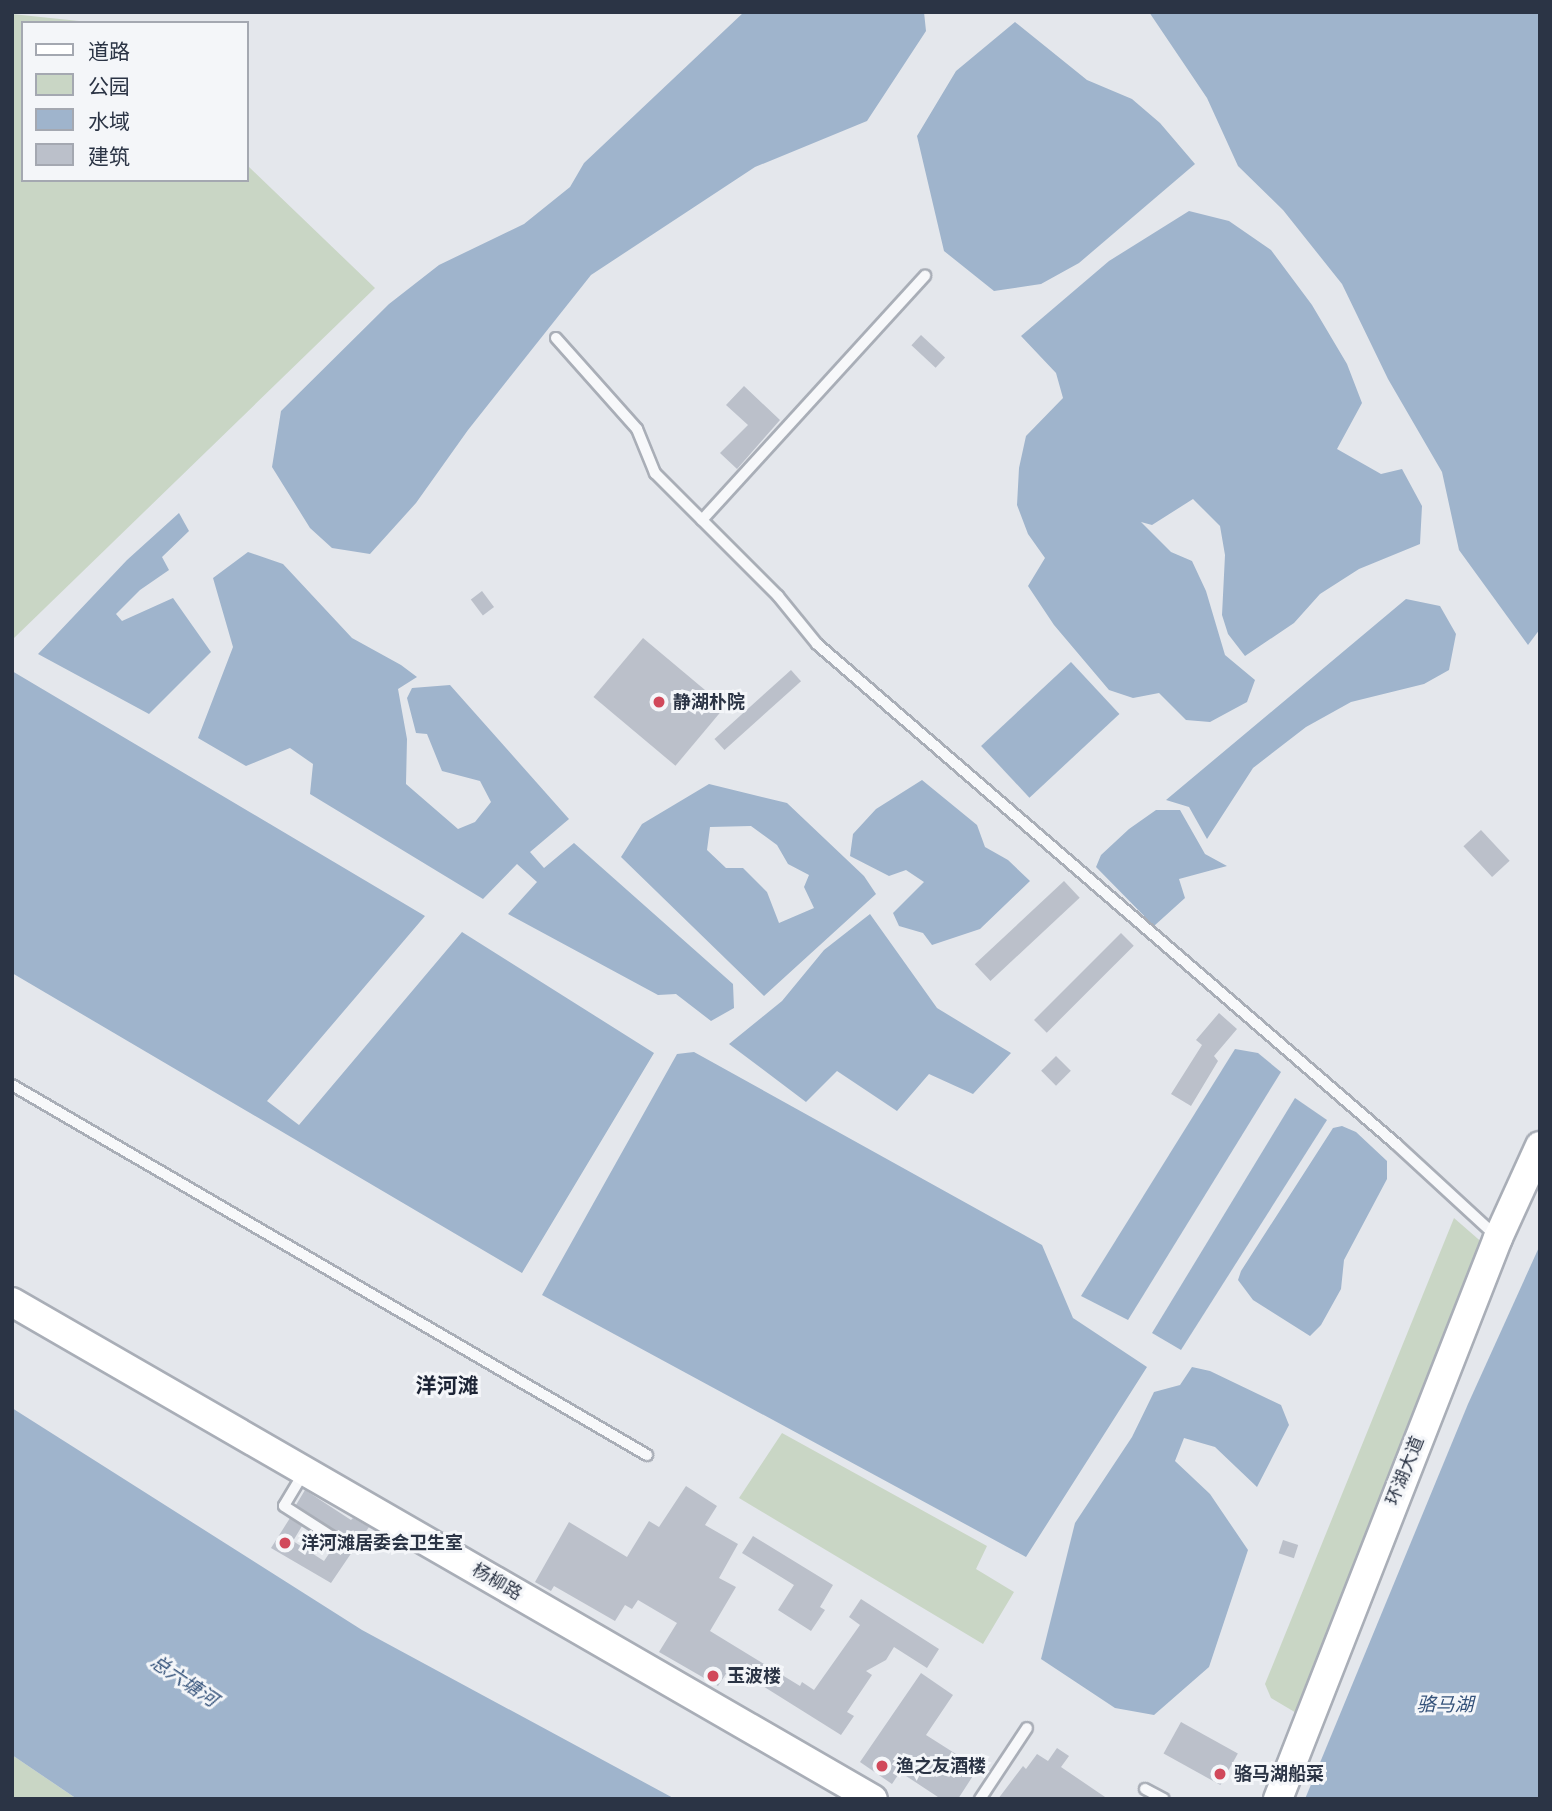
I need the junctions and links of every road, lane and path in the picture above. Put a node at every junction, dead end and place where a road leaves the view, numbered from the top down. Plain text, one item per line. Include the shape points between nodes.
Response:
1 (925, 276) dead end
2 (556, 338) dead end
3 (702, 520) junction
4 (12, 1085) edge
5 (1540, 1146) edge
6 (1498, 1238) junction
7 (12, 1302) edge
8 (647, 1455) dead end
9 (305, 1471) junction
10 (331, 1536) dead end
11 (1027, 1728) dead end
12 (1145, 1789) dead end
13 (873, 1799) edge
14 (980, 1799) edge
15 (1164, 1799) edge
16 (1278, 1799) edge

1 - 3 lane
2 - 3 lane via 637,429 655,473
3 - 6 lane via 778,596 817,644 1396,1144
4 - 8 lane
5 - 6 street, 环湖大道
6 - 16 street, 环湖大道
7 - 9 street, 杨柳路
9 - 10 lane via 284,1506
9 - 13 street, 杨柳路
11 - 14 lane
12 - 15 lane

